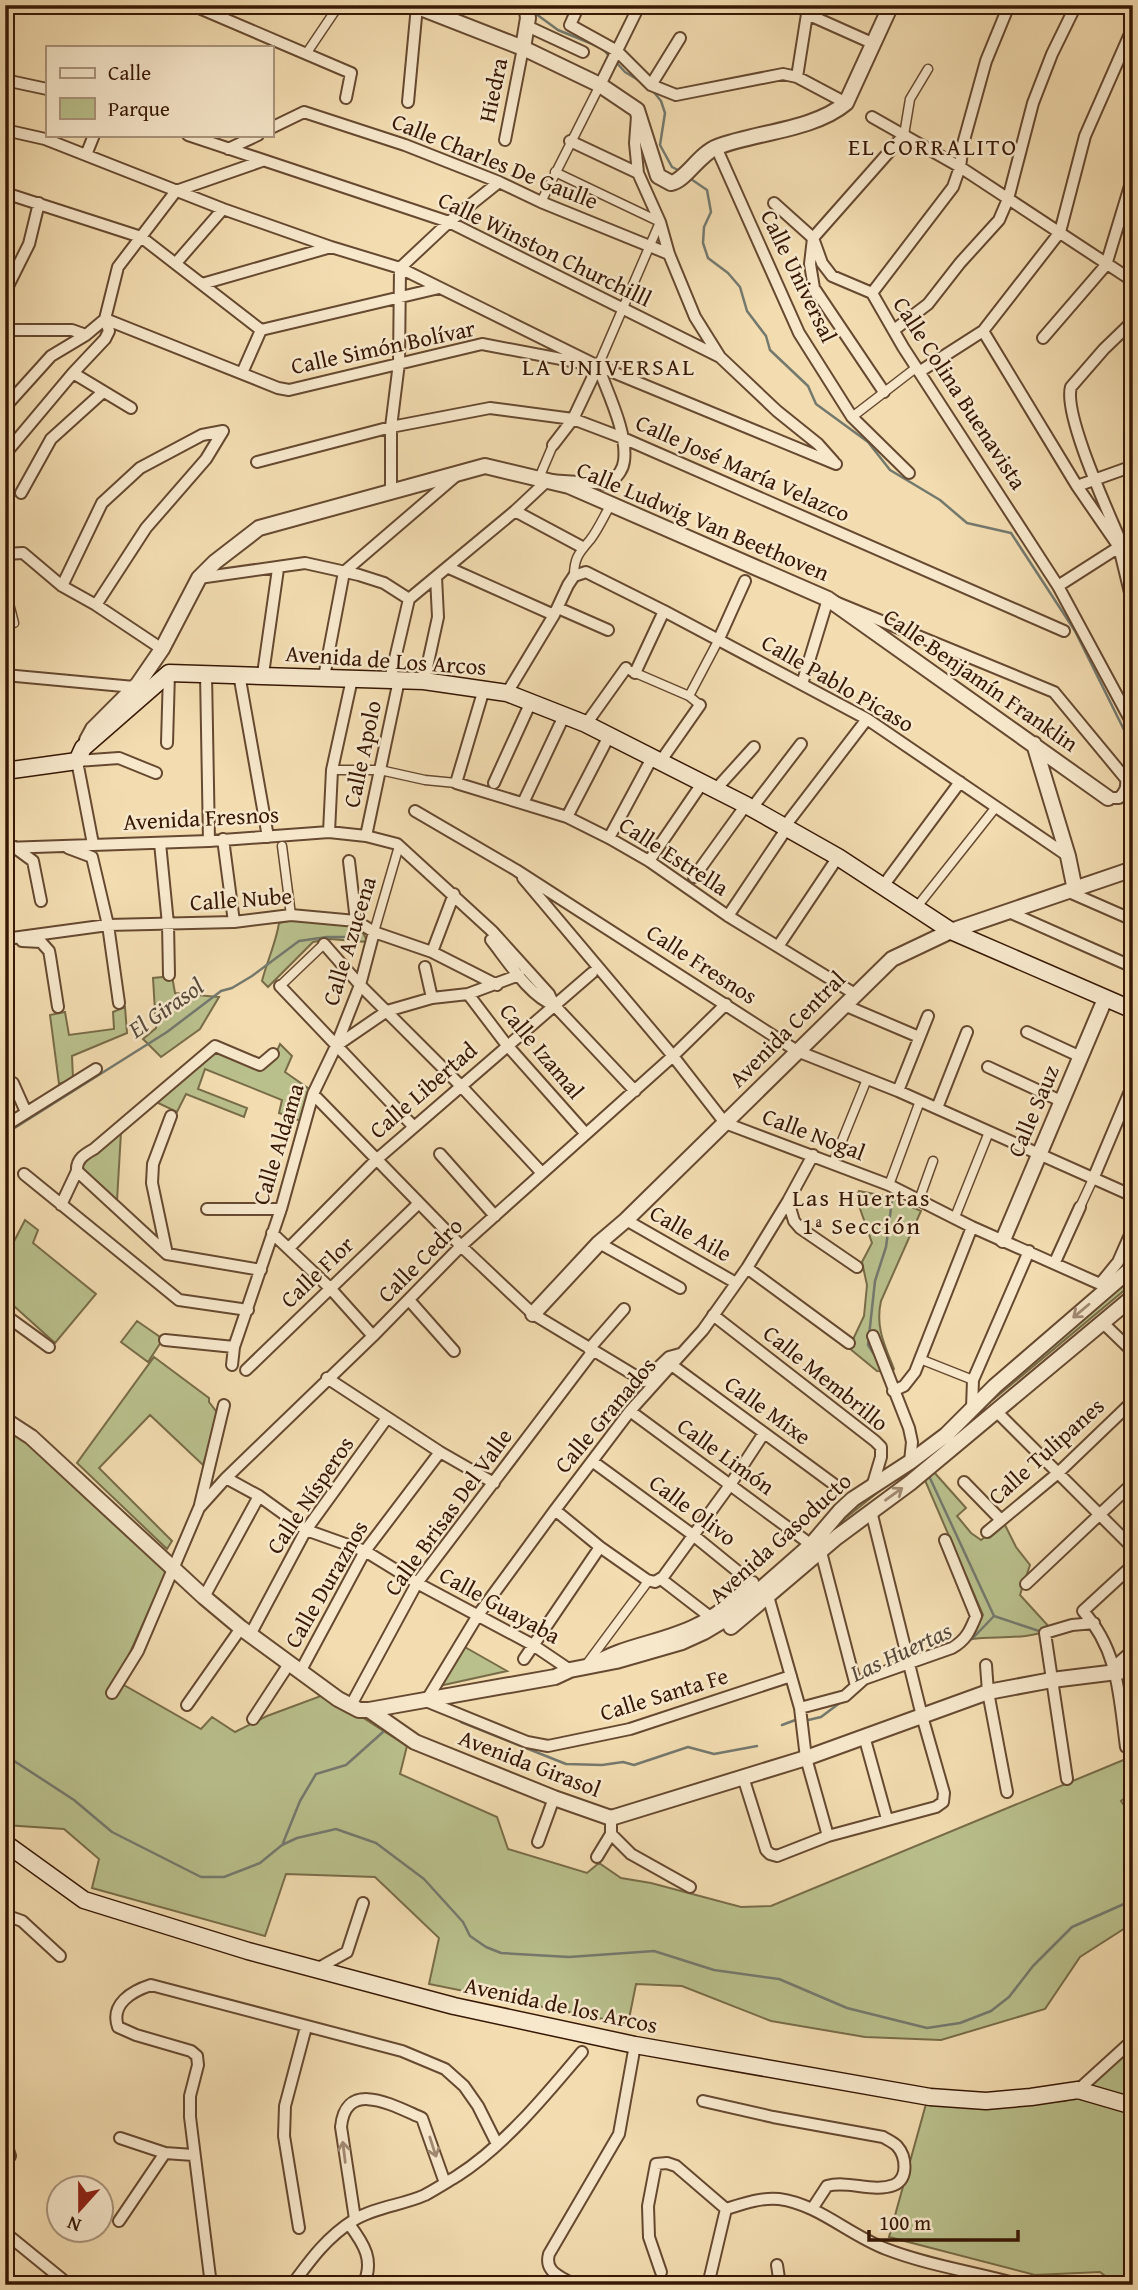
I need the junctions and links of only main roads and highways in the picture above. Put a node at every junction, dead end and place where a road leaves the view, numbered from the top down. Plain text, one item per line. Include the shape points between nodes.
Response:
1 (5, 771) edge
2 (1122, 1003) edge
3 (5, 1843) edge
4 (1133, 2106) edge

1 - 2 main road, Avenida de Los Arcos via 80,755 169,673 424,681 484,689 586,724 710,785 838,857 951,931
3 - 4 main road, Avenida de los Arcos via 84,1900 315,1970 454,2006 635,2045 930,2097 986,2101 1078,2090

